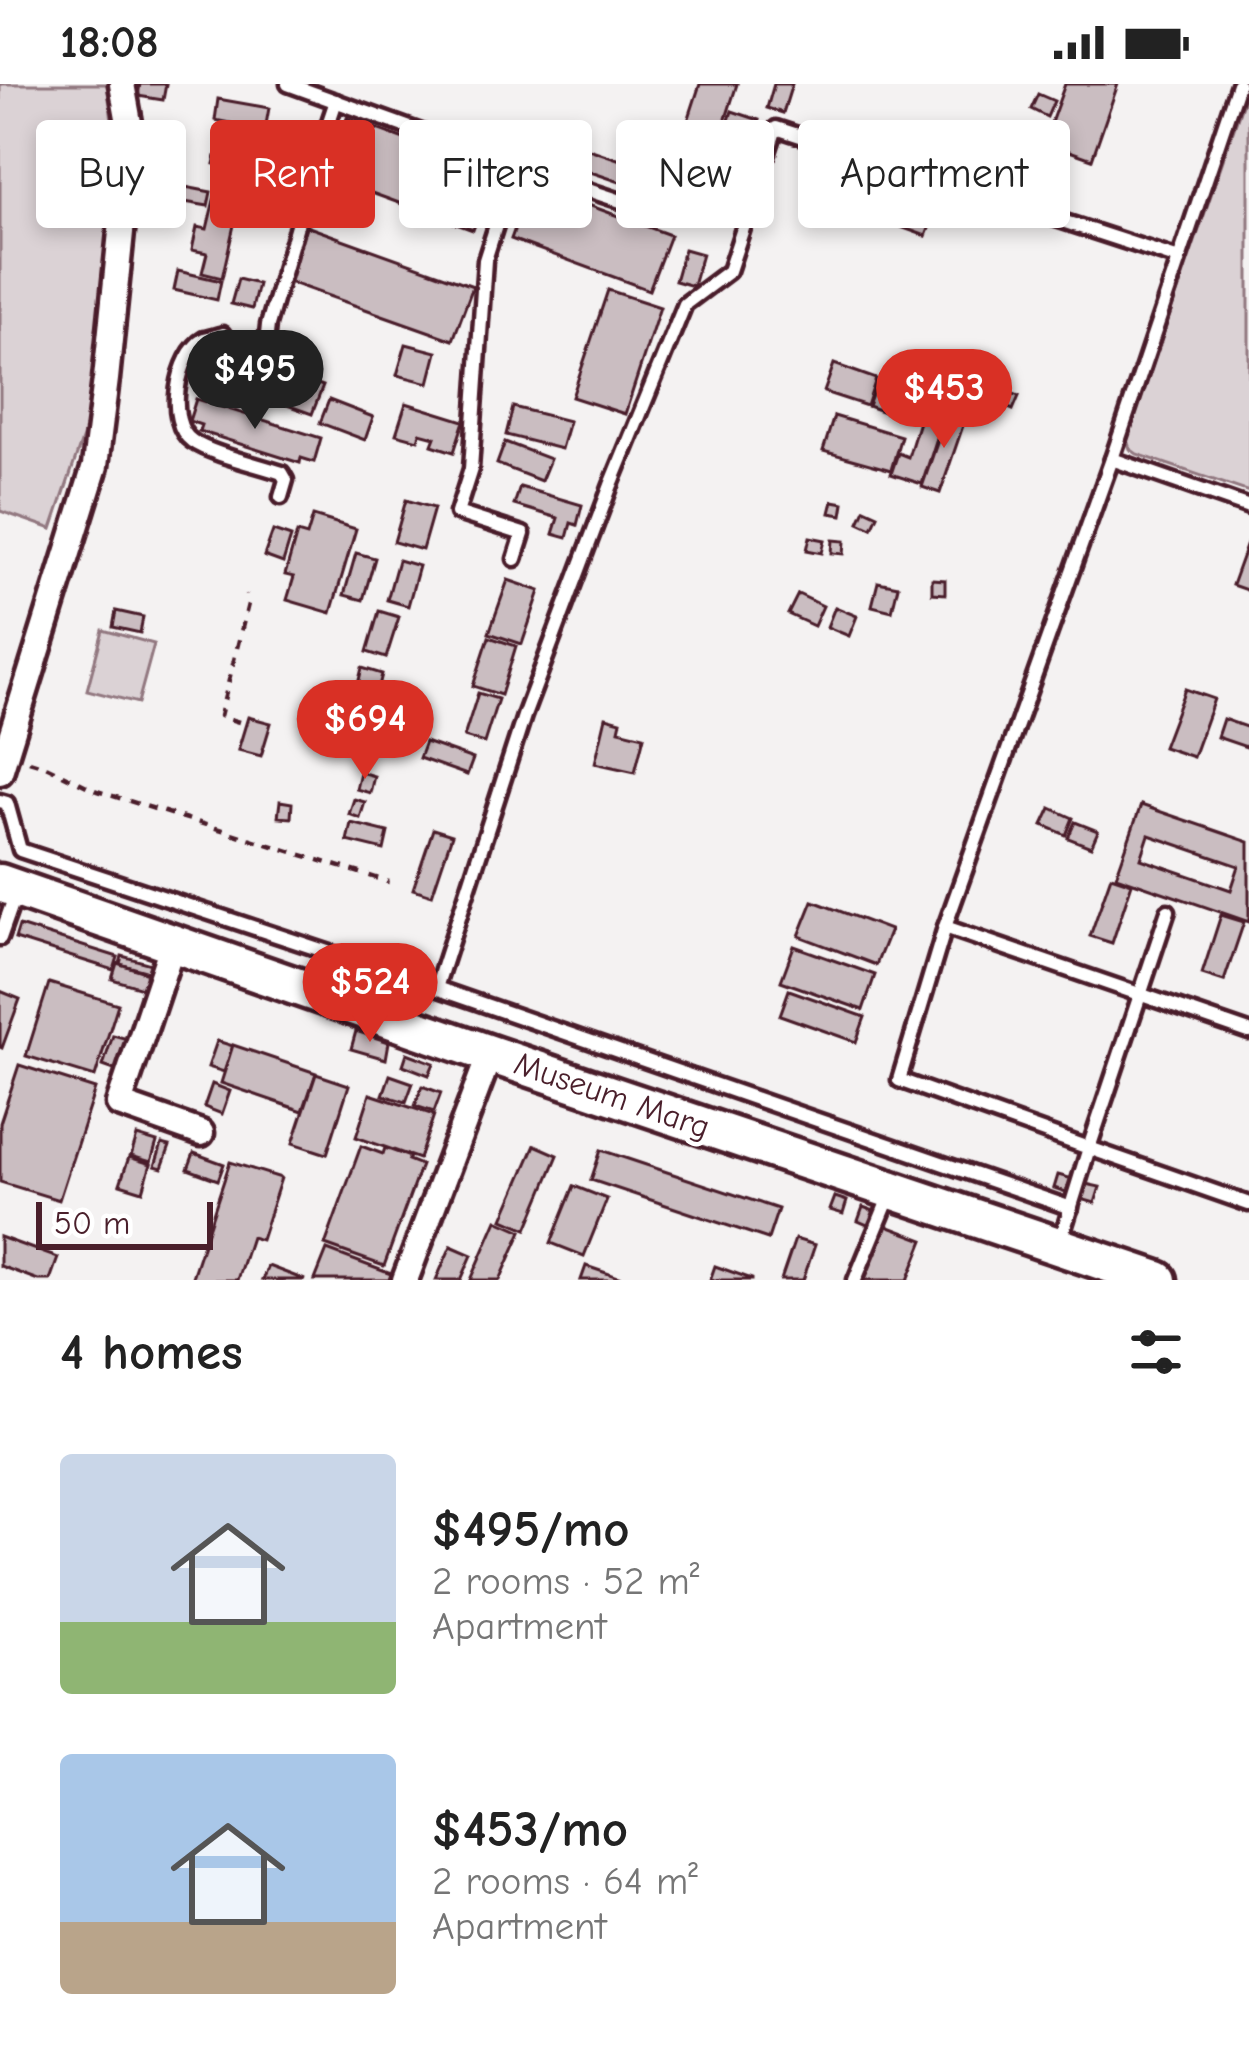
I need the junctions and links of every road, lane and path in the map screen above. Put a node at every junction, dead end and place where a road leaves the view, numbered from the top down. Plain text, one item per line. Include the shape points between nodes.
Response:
1 (122, 84) edge
2 (288, 84) edge
3 (1238, 84) edge
4 (336, 100) junction
5 (399, 123) edge
6 (495, 228) edge
7 (1179, 259) junction
8 (223, 334) dead end
9 (266, 354) dead end
10 (1112, 459) junction
11 (281, 497) dead end
12 (1249, 507) edge
13 (515, 560) dead end
14 (246, 595) dead end
15 (239, 722) dead end
16 (3, 764) edge
17 (0, 801) edge
18 (389, 882) dead end
19 (9, 886) edge
20 (1168, 910) dead end
21 (945, 927) junction
22 (0, 938) edge
23 (172, 944) junction
24 (436, 988) junction
25 (1141, 994) junction
26 (1249, 1032) edge
27 (490, 1054) junction
28 (201, 1133) dead end
29 (1089, 1148) junction
30 (893, 1189) junction
31 (1249, 1204) edge
32 (1071, 1208) junction
33 (1059, 1246) junction
34 (405, 1280) edge
35 (855, 1280) edge
36 (1158, 1280) edge

1 - 16 street via 131,134 94,466
2 - 4 lane
3 - 7 lane
4 - 5 lane
4 - 9 lane
6 - 13 lane via 485,260 471,469 457,513 523,534
7 - 10 lane
7 - 24 lane via 776,128 729,271 685,304 611,485 524,716
8 - 11 lane via 205,339 184,368 175,406 180,427 195,444 282,472
10 - 12 lane
10 - 21 lane
14 - 15 path via 220,716
16 - 18 path via 48,767 98,791
17 - 24 lane via 20,850
19 - 22 lane
19 - 23 main road, Museum Marg
20 - 25 lane
21 - 25 lane
21 - 29 lane via 899,1080
23 - 27 main road, Museum Marg
23 - 28 street via 119,1104
24 - 32 lane
25 - 26 lane
25 - 29 lane
27 - 30 main road, Museum Marg
27 - 34 street
29 - 31 lane
29 - 32 lane
30 - 33 main road, Museum Marg
30 - 35 lane
32 - 33 lane
33 - 36 main road, Museum Marg

